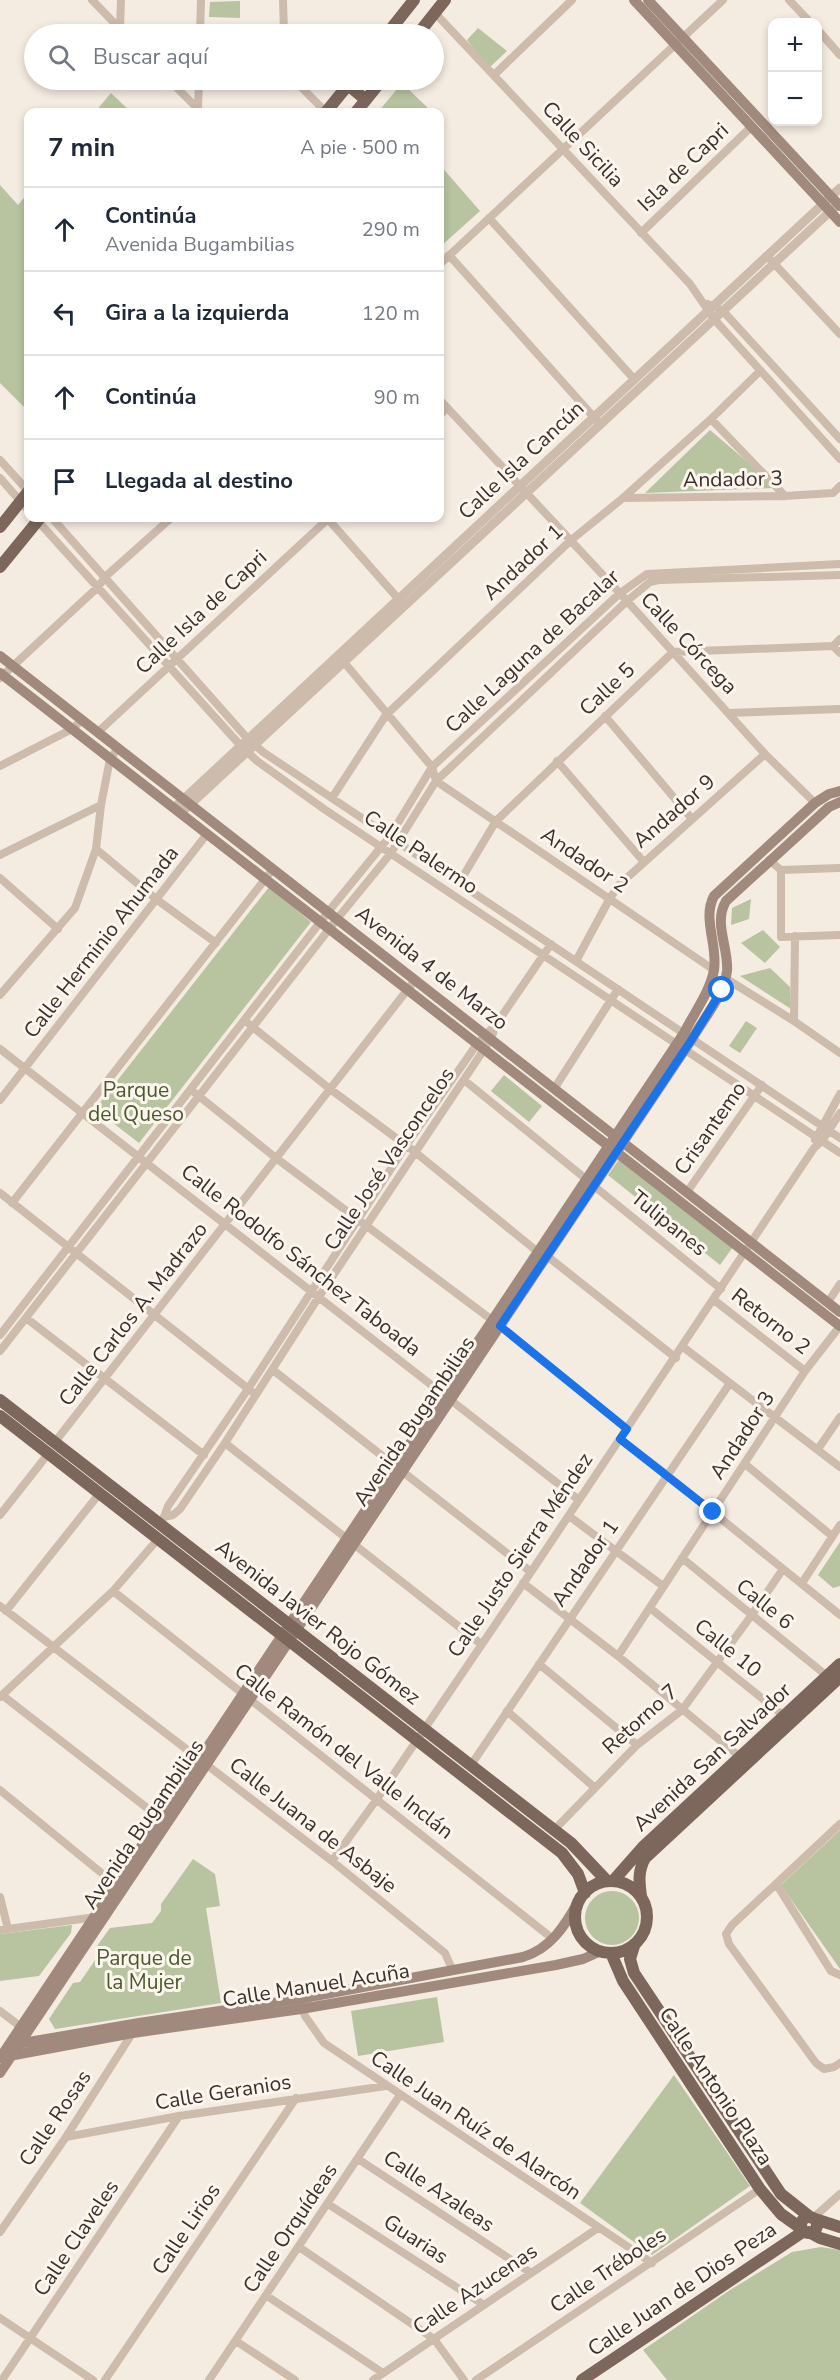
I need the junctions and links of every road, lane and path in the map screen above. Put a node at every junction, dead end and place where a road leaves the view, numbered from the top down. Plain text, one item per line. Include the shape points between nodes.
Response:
1 (92, 0) edge
2 (121, 0) edge
3 (201, 0) edge
4 (283, 0) edge
5 (414, 0) edge
6 (445, 0) edge
7 (572, 0) edge
8 (634, 0) edge
9 (648, 0) edge
10 (723, 0) edge
11 (789, 0) edge
12 (435, 12) junction
13 (806, 18) edge
14 (115, 24) edge
15 (122, 24) edge
16 (200, 24) edge
17 (284, 24) edge
18 (395, 24) edge
19 (426, 24) edge
20 (822, 35) edge
21 (678, 40) junction
22 (840, 55) edge
23 (494, 75) junction
24 (179, 90) edge
25 (199, 90) edge
26 (304, 90) edge
27 (344, 90) edge
28 (357, 90) edge
29 (374, 90) edge
30 (366, 100) junction
31 (197, 108) edge
32 (200, 108) edge
33 (322, 108) edge
34 (329, 108) edge
35 (359, 108) edge
36 (751, 127) junction
37 (564, 149) junction
38 (840, 188) edge
39 (834, 204) edge
40 (489, 218) junction
41 (840, 222) edge
42 (641, 232) junction
43 (449, 255) junction
44 (767, 256) junction
45 (444, 260) edge
46 (774, 263) junction
47 (708, 306) junction
48 (723, 311) junction
49 (714, 319) junction
50 (840, 334) edge
51 (760, 371) junction
52 (634, 379) junction
53 (444, 405) edge
54 (447, 408) junction
55 (444, 411) edge
56 (711, 419) junction
57 (597, 420) junction
58 (840, 440) edge
59 (840, 459) edge
60 (0, 460) edge
61 (0, 478) edge
62 (840, 486) edge
63 (523, 489) junction
64 (24, 494) edge
65 (24, 496) edge
66 (785, 496) junction
67 (623, 498) junction
68 (24, 501) edge
69 (35, 522) edge
70 (41, 522) edge
71 (56, 522) edge
72 (167, 522) edge
73 (325, 522) edge
74 (332, 522) edge
75 (0, 527) edge
76 (570, 542) junction
77 (840, 564) edge
78 (0, 567) edge
79 (840, 575) edge
80 (105, 577) junction
81 (98, 587) junction
82 (619, 594) junction
83 (401, 602) junction
84 (627, 602) junction
85 (840, 639) edge
86 (833, 646) junction
87 (673, 652) junction
88 (840, 653) edge
89 (0, 656) edge
90 (177, 658) junction
91 (343, 661) junction
92 (14, 666) junction
93 (169, 666) junction
94 (1, 676) edge
95 (840, 709) edge
96 (729, 713) junction
97 (386, 715) junction
98 (605, 716) junction
99 (82, 720) junction
100 (72, 729) junction
101 (98, 732) junction
102 (247, 745) junction
103 (118, 748) junction
104 (765, 754) junction
105 (110, 759) junction
106 (557, 761) junction
107 (0, 766) edge
108 (432, 767) junction
109 (436, 781) junction
110 (840, 791) edge
111 (332, 798) junction
112 (185, 801) junction
113 (840, 802) edge
114 (815, 803) junction
115 (101, 805) junction
116 (178, 810) junction
117 (692, 819) junction
118 (496, 821) junction
119 (805, 821) junction
120 (207, 834) junction
121 (390, 836) junction
122 (399, 842) junction
123 (381, 847) junction
124 (96, 849) junction
125 (391, 853) junction
126 (0, 855) edge
127 (769, 860) junction
128 (644, 861) junction
129 (840, 868) edge
130 (273, 869) junction
131 (781, 870) junction
132 (0, 878) edge
133 (265, 879) junction
134 (459, 883) junction
135 (156, 898) junction
136 (610, 898) junction
137 (333, 915) junction
138 (325, 925) junction
139 (58, 929) junction
140 (840, 935) edge
141 (795, 936) junction
142 (216, 943) junction
143 (551, 944) junction
144 (544, 955) junction
145 (576, 961) junction
146 (714, 970) junction
147 (725, 978) junction
148 (415, 980) junction
149 (407, 990) junction
150 (618, 990) junction
151 (0, 995) edge
152 (612, 1001) junction
153 (245, 1020) junction
154 (795, 1021) junction
155 (252, 1027) junction
156 (688, 1036) junction
157 (488, 1037) junction
158 (481, 1047) junction
159 (681, 1047) junction
160 (0, 1049) edge
161 (840, 1053) edge
162 (25, 1069) junction
163 (464, 1080) junction
164 (762, 1085) junction
165 (330, 1089) junction
166 (554, 1089) junction
167 (190, 1090) junction
168 (840, 1094) edge
169 (199, 1096) junction
170 (754, 1096) junction
171 (0, 1100) edge
172 (82, 1113) junction
173 (840, 1113) edge
174 (825, 1128) junction
175 (840, 1138) edge
176 (819, 1139) junction
177 (616, 1144) junction
178 (405, 1147) junction
179 (415, 1152) junction
180 (840, 1153) edge
181 (139, 1156) junction
182 (276, 1158) junction
183 (147, 1163) junction
184 (590, 1182) junction
185 (687, 1192) junction
186 (0, 1193) edge
187 (12, 1203) junction
188 (358, 1221) junction
189 (225, 1226) junction
190 (367, 1227) junction
191 (68, 1247) junction
192 (748, 1247) junction
193 (76, 1253) junction
194 (543, 1254) junction
195 (840, 1284) edge
196 (721, 1289) junction
197 (310, 1292) junction
198 (318, 1298) junction
199 (714, 1300) junction
200 (828, 1302) junction
201 (840, 1312) edge
202 (155, 1315) junction
203 (26, 1318) junction
204 (496, 1323) junction
205 (840, 1326) edge
206 (0, 1335) edge
207 (683, 1347) junction
208 (0, 1351) edge
209 (675, 1358) junction
210 (273, 1370) junction
211 (805, 1371) junction
212 (104, 1378) junction
213 (730, 1383) junction
214 (248, 1389) junction
215 (256, 1395) junction
216 (448, 1396) junction
217 (0, 1400) edge
218 (0, 1416) edge
219 (840, 1417) edge
220 (776, 1418) junction
221 (627, 1429) junction
222 (620, 1439) junction
223 (55, 1442) junction
224 (225, 1443) junction
225 (818, 1449) junction
226 (48, 1454) junction
227 (204, 1455) junction
228 (745, 1464) junction
229 (840, 1467) edge
230 (399, 1469) junction
231 (667, 1475) junction
232 (99, 1494) junction
233 (579, 1500) junction
234 (713, 1512) junction
235 (0, 1515) edge
236 (569, 1516) junction
237 (162, 1520) junction
238 (840, 1525) edge
239 (832, 1536) junction
240 (158, 1539) junction
241 (350, 1542) junction
242 (615, 1552) junction
243 (682, 1558) junction
244 (783, 1569) junction
245 (531, 1572) junction
246 (523, 1583) junction
247 (802, 1583) junction
248 (663, 1586) junction
249 (113, 1591) junction
250 (650, 1608) junction
251 (3, 1609) edge
252 (840, 1615) edge
253 (751, 1616) junction
254 (568, 1620) junction
255 (293, 1627) junction
256 (286, 1638) junction
257 (482, 1644) junction
258 (53, 1647) junction
259 (618, 1656) junction
260 (718, 1663) junction
261 (539, 1664) junction
262 (840, 1664) edge
263 (827, 1676) junction
264 (840, 1677) edge
265 (1, 1696) edge
266 (247, 1697) junction
267 (682, 1710) junction
268 (507, 1711) junction
269 (784, 1716) junction
270 (424, 1729) junction
271 (417, 1740) junction
272 (637, 1745) junction
273 (740, 1757) junction
274 (203, 1762) junction
275 (471, 1765) junction
276 (594, 1787) junction
277 (0, 1790) edge
278 (377, 1799) junction
279 (160, 1818) junction
280 (840, 1824) edge
281 (554, 1830) junction
282 (571, 1842) junction
283 (562, 1853) junction
284 (332, 1861) junction
285 (610, 1881) junction
286 (115, 1884) junction
287 (777, 1885) junction
288 (641, 1896) junction
289 (0, 1897) edge
290 (582, 1897) junction
291 (98, 1918) junction
292 (4, 1930) edge
293 (553, 1939) junction
294 (634, 1946) junction
295 (606, 1952) junction
296 (452, 1969) junction
297 (840, 1975) edge
298 (300, 2004) junction
299 (0, 2011) edge
300 (139, 2023) junction
301 (21, 2026) junction
302 (133, 2033) junction
303 (20, 2044) junction
304 (7, 2050) edge
305 (0, 2057) edge
306 (840, 2063) edge
307 (0, 2073) edge
308 (386, 2086) junction
309 (400, 2095) junction
310 (296, 2098) junction
311 (179, 2116) junction
312 (66, 2137) junction
313 (358, 2159) junction
314 (760, 2189) junction
315 (840, 2194) edge
316 (328, 2204) junction
317 (813, 2218) junction
318 (840, 2227) edge
319 (598, 2229) junction
320 (805, 2231) junction
321 (0, 2232) edge
322 (840, 2244) edge
323 (299, 2247) junction
324 (652, 2263) junction
325 (531, 2273) junction
326 (267, 2296) junction
327 (484, 2305) junction
328 (0, 2318) edge
329 (30, 2338) junction
330 (434, 2339) junction
331 (236, 2341) junction
332 (382, 2373) junction
333 (2, 2380) edge
334 (93, 2380) edge
335 (105, 2380) edge
336 (209, 2380) edge
337 (295, 2380) edge
338 (373, 2380) edge
339 (464, 2380) edge
340 (476, 2380) edge
341 (582, 2380) edge

1 - 14 street
2 - 15 street
3 - 16 street
4 - 17 street
5 - 18 main road
6 - 12 main road
7 - 23 street
8 - 21 main road
9 - 21 main road
10 - 21 street
11 - 13 street
12 - 19 main road
12 - 23 street, Calle Sicilia
20 - 22 street
21 - 36 main road
21 - 37 street
21 - 39 main road
23 - 37 street, Calle Sicilia
24 - 31 street
25 - 32 street
26 - 33 street
27 - 34 main road
28 - 30 main road
29 - 30 main road
30 - 35 main road
36 - 39 main road
36 - 42 street, Isla de Capri
37 - 40 street
37 - 42 street, Calle Sicilia
38 - 39 street, Calle Isla Cancún
39 - 41 main road
39 - 44 street, Calle Isla Cancún
39 - 46 street, Calle Isla Cancún
40 - 43 street
40 - 52 street
42 - 47 street, Calle Sicilia
43 - 45 street
43 - 57 street
44 - 46 street
44 - 47 street, Calle Isla Cancún
46 - 48 street, Calle Isla Cancún
46 - 50 street
47 - 48 street
47 - 49 street, Calle Sicilia
47 - 52 street, Calle Isla Cancún
48 - 49 street, Calle Isla Cancún
48 - 58 street
49 - 51 street, Calle Sicilia
49 - 57 street, Calle Isla Cancún
51 - 56 street, Andador 1
51 - 59 street, Calle Sicilia
52 - 57 street, Calle Isla Cancún
53 - 54 street, Calle Córcega
54 - 55 street
54 - 63 street, Calle Córcega
56 - 66 street
56 - 67 street, Andador 1
57 - 63 street, Calle Isla Cancún
60 - 64 street
61 - 65 street
62 - 66 street, Andador 3 via 832,493
63 - 76 street, Calle Córcega
63 - 83 street, Calle Isla Cancún
66 - 67 street, Andador 3
67 - 76 street, Andador 1
68 - 75 main road
69 - 78 main road
70 - 81 street, Calle Palermo
71 - 80 street, Calle Palermo
72 - 80 street
73 - 90 street, Calle Isla de Capri
74 - 83 street
76 - 82 street, Calle Córcega
76 - 97 street, Andador 1
77 - 82 street, Calle Laguna de Bacalar via 647,574
79 - 84 street, Calle Laguna de Bacalar via 659,580 650,582
80 - 81 street
80 - 90 street, Calle Palermo
81 - 92 street
81 - 93 street, Calle Palermo
82 - 84 street, Calle Córcega
82 - 108 street, Calle Laguna de Bacalar
83 - 91 street, Calle Isla Cancún
83 - 102 street, Calle Isla Cancún
84 - 87 street, Calle Córcega
84 - 109 street, Calle Laguna de Bacalar
85 - 86 street
86 - 87 street
86 - 88 street
87 - 96 street, Calle Córcega
87 - 98 street, Calle 5
89 - 92 main road, Avenida 4 de Marzo
90 - 93 street, Calle Isla de Capri
90 - 102 street, Calle Palermo
91 - 97 street
91 - 102 street, Calle Isla Cancún
92 - 94 street
92 - 99 main road, Avenida 4 de Marzo
93 - 101 street, Calle Isla de Capri
93 - 102 street, Calle Palermo
94 - 100 main road, Avenida 4 de Marzo
95 - 96 street
96 - 104 street, Calle Córcega
97 - 108 street
97 - 111 street, Andador 1
98 - 106 street, Calle 5
98 - 117 street
99 - 100 street
99 - 101 main road, Avenida 4 de Marzo
100 - 105 main road, Avenida 4 de Marzo
100 - 107 street
101 - 103 main road, Avenida 4 de Marzo
102 - 111 street, Calle Palermo
102 - 112 street, Calle Isla Cancún
102 - 123 street, Calle Palermo via 324,809
103 - 105 street
103 - 112 main road, Avenida 4 de Marzo
104 - 114 street, Calle Córcega
104 - 117 street, Andador 9
105 - 115 street
105 - 116 main road, Avenida 4 de Marzo
106 - 118 street, Calle 5
106 - 128 street
108 - 109 street
108 - 121 street, Calle Laguna de Bacalar
109 - 118 street, Andador 2
109 - 122 street, Calle Laguna de Bacalar
110 - 114 main road, Avenida Bugambilias
111 - 121 street, Calle Palermo
112 - 116 street, Calle Isla Cancún
112 - 130 main road, Avenida 4 de Marzo
113 - 119 main road, Avenida Bugambilias
114 - 119 main road, Avenida Bugambilias
115 - 124 street
115 - 126 street
116 - 120 main road, Avenida 4 de Marzo
117 - 128 street, Andador 9
118 - 134 street, Calle 5
118 - 136 street, Andador 2
119 - 127 main road, Avenida Bugambilias
119 - 146 main road, Avenida Bugambilias via 714,896 709,915
120 - 133 main road, Avenida 4 de Marzo
120 - 135 street, Calle Herminio Ahumada
121 - 122 street, Calle Palermo
121 - 123 street, Calle Laguna de Bacalar
122 - 125 street, Calle Laguna de Bacalar
122 - 134 street, Calle Palermo
123 - 125 street, Calle Palermo
123 - 137 street, Calle Laguna de Bacalar
124 - 135 street
124 - 139 street via 75,908
125 - 137 street, Calle Laguna de Bacalar
125 - 144 street, Calle Palermo
127 - 131 street
127 - 147 main road, Avenida Bugambilias via 722,907
128 - 136 street, Andador 9
129 - 131 street
130 - 133 street
130 - 137 main road, Avenida 4 de Marzo
131 - 141 street via 781,937
132 - 139 street
133 - 138 main road, Avenida 4 de Marzo
133 - 142 street
134 - 143 street, Calle Palermo
135 - 142 street
135 - 162 street, Calle Herminio Ahumada
136 - 145 street, Andador 9
136 - 146 street, Andador 2
137 - 138 street
137 - 148 main road, Avenida 4 de Marzo
138 - 149 main road, Avenida 4 de Marzo
138 - 153 street
138 - 155 street
139 - 151 street
140 - 141 street
141 - 154 street
142 - 172 street
143 - 144 street, Calle José Vasconcelos
143 - 145 street, Calle Palermo
144 - 152 street, Calle Palermo
144 - 157 street, Calle José Vasconcelos
145 - 150 street, Calle Palermo
146 - 156 main road, Avenida Bugambilias
147 - 154 street
147 - 156 main road, Avenida Bugambilias via 722,990
148 - 149 street, Calle Carlos A. Madrazo
148 - 157 main road, Avenida 4 de Marzo
149 - 158 main road, Avenida 4 de Marzo
149 - 165 street, Calle Carlos A. Madrazo
150 - 152 street
150 - 156 street, Calle Palermo
152 - 159 street, Calle Palermo
152 - 166 street
153 - 155 street
153 - 167 street
154 - 161 street
155 - 165 street
155 - 169 street
156 - 159 main road, Avenida Bugambilias
156 - 164 street, Calle Palermo
157 - 158 street, Calle José Vasconcelos
157 - 166 main road, Avenida 4 de Marzo
158 - 163 street, Calle José Vasconcelos
158 - 177 main road, Avenida 4 de Marzo
158 - 178 street, Calle José Vasconcelos
159 - 170 street, Calle Palermo
159 - 177 main road, Avenida Bugambilias
160 - 162 street, Calle Rodolfo Sánchez Taboada
162 - 171 street, Calle Herminio Ahumada
162 - 172 street, Calle Rodolfo Sánchez Taboada
163 - 179 street, Calle José Vasconcelos
163 - 184 street, Tulipanes
164 - 170 street, Crisantemo
164 - 174 street, Calle Palermo
165 - 178 street
165 - 182 street, Calle Carlos A. Madrazo
166 - 177 main road, Avenida 4 de Marzo
167 - 169 street
167 - 181 street
168 - 174 street
169 - 182 street
169 - 183 street
170 - 176 street, Calle Palermo
170 - 185 street, Crisantemo
172 - 181 street, Calle Rodolfo Sánchez Taboada
172 - 187 street
173 - 174 street
174 - 175 street, Calle Palermo
174 - 176 street, Calle Justo Sierra Méndez
176 - 180 street, Calle Palermo
176 - 192 street, Calle Justo Sierra Méndez
177 - 184 main road, Avenida Bugambilias
177 - 185 main road, Avenida 4 de Marzo
177 - 192 main road, Avenida 4 de Marzo
178 - 179 street
178 - 188 street, Calle José Vasconcelos
179 - 190 street, Calle José Vasconcelos
179 - 194 street
181 - 183 street, Calle Rodolfo Sánchez Taboada
181 - 191 street
182 - 188 street
182 - 189 street, Calle Carlos A. Madrazo
183 - 189 street, Calle Rodolfo Sánchez Taboada
183 - 193 street
184 - 194 main road, Avenida Bugambilias
184 - 196 street, Tulipanes
185 - 192 main road, Avenida 4 de Marzo
186 - 187 street
187 - 191 street
188 - 190 street
188 - 197 street, Calle José Vasconcelos
189 - 197 street, Calle Rodolfo Sánchez Taboada
189 - 202 street, Calle Carlos A. Madrazo
190 - 198 street, Calle José Vasconcelos
190 - 204 street
191 - 193 street
191 - 206 street
192 - 196 street, Calle Justo Sierra Méndez
192 - 200 main road, Avenida 4 de Marzo
192 - 205 main road, Avenida 4 de Marzo
193 - 202 street
193 - 203 street
194 - 204 main road, Avenida Bugambilias
194 - 209 street
195 - 200 street
196 - 199 street, Calle Justo Sierra Méndez
197 - 198 street, Calle Rodolfo Sánchez Taboada
197 - 214 street, Calle José Vasconcelos
198 - 210 street, Calle José Vasconcelos
198 - 216 street, Calle Rodolfo Sánchez Taboada
199 - 207 street, Calle Justo Sierra Méndez
199 - 211 street, Retorno 2
200 - 201 main road, Avenida 4 de Marzo
202 - 212 street, Calle Carlos A. Madrazo
202 - 214 street
203 - 208 street
203 - 212 street
204 - 216 main road, Avenida Bugambilias
204 - 221 street
205 - 211 street, Andador 3
207 - 209 street, Calle Justo Sierra Méndez
207 - 213 street
209 - 221 street, Calle Justo Sierra Méndez
210 - 215 street, Calle José Vasconcelos
210 - 230 street
211 - 220 street, Andador 3
212 - 223 street, Calle Carlos A. Madrazo
212 - 227 street
213 - 220 street
213 - 231 street, Andador 1
214 - 215 street
214 - 227 street, Calle José Vasconcelos
215 - 224 street, Calle José Vasconcelos
216 - 230 main road, Avenida Bugambilias
216 - 233 street, Calle Rodolfo Sánchez Taboada
217 - 223 main road, Avenida Javier Rojo Gómez
218 - 226 main road, Avenida Javier Rojo Gómez
219 - 225 street
220 - 225 street
220 - 228 street, Andador 3
221 - 222 street, Calle Justo Sierra Méndez
222 - 231 street
222 - 233 street, Calle Justo Sierra Méndez
223 - 237 main road, Avenida Javier Rojo Gómez
224 - 237 street, Calle José Vasconcelos via 180,1509
224 - 241 street
225 - 229 street
226 - 232 main road, Avenida Javier Rojo Gómez
226 - 235 street
227 - 237 street, Calle José Vasconcelos
228 - 234 street, Andador 3
228 - 239 street
230 - 241 main road, Avenida Bugambilias
230 - 245 street
231 - 234 street
231 - 242 street, Andador 1
232 - 240 main road, Avenida Javier Rojo Gómez
232 - 251 street
233 - 236 street, Calle Justo Sierra Méndez
234 - 243 street, Andador 3
234 - 244 street
236 - 242 street
236 - 245 street, Calle Justo Sierra Méndez
237 - 255 main road, Avenida Javier Rojo Gómez
238 - 239 street
239 - 247 street
240 - 249 street
240 - 256 main road, Avenida Javier Rojo Gómez
241 - 255 main road, Avenida Bugambilias
241 - 257 street
242 - 248 street
242 - 254 street, Andador 1
243 - 248 street, Andador 3
243 - 253 street, Calle 6
244 - 247 street
244 - 253 street, Retorno 7
245 - 246 street, Calle Justo Sierra Méndez
246 - 254 street
246 - 257 street, Calle Justo Sierra Méndez
247 - 252 street
248 - 250 street, Andador 3
249 - 258 street
249 - 266 street, Calle Ramón del Valle Inclán
250 - 259 street, Andador 3
250 - 260 street, Calle 10
251 - 258 street, Calle Juana de Asbaje
253 - 260 street, Retorno 7
253 - 263 street, Calle 6
254 - 259 street
254 - 261 street, Andador 1
255 - 256 main road, Avenida Bugambilias
255 - 270 main road, Avenida Javier Rojo Gómez
256 - 266 main road, Avenida Bugambilias
256 - 271 main road, Avenida Javier Rojo Gómez
257 - 270 street, Calle Justo Sierra Méndez
258 - 265 street
258 - 274 street, Calle Juana de Asbaje
259 - 267 street
260 - 267 street, Retorno 7
260 - 269 street, Calle 10
261 - 268 street, Andador 1
261 - 272 street
262 - 263 main road, Avenida San Salvador
263 - 269 main road, Avenida San Salvador
264 - 288 main road, Avenida San Salvador via 645,1858 638,1878
265 - 279 street
266 - 274 main road, Avenida Bugambilias
266 - 278 street, Calle Ramón del Valle Inclán
267 - 272 street, Retorno 7
267 - 273 street
268 - 275 street, Andador 1
268 - 276 street
269 - 273 main road, Avenida San Salvador
270 - 271 street, Calle Justo Sierra Méndez
270 - 275 main road, Avenida Javier Rojo Gómez
271 - 278 street, Calle Justo Sierra Méndez
271 - 283 main road, Avenida Javier Rojo Gómez
272 - 276 street, Retorno 7
273 - 285 main road, Avenida San Salvador
274 - 279 main road, Avenida Bugambilias
274 - 284 street, Calle Juana de Asbaje
274 - 291 main road, Avenida Bugambilias
275 - 281 main road, Avenida Javier Rojo Gómez
276 - 281 street, Retorno 7
277 - 286 street
278 - 284 street, Calle Justo Sierra Méndez
278 - 293 street, Calle Ramón del Valle Inclán
279 - 286 main road, Avenida Bugambilias
280 - 287 street
281 - 282 main road, Avenida Javier Rojo Gómez
282 - 283 main road
282 - 285 main road, Avenida Javier Rojo Gómez
283 - 290 main road, Avenida Javier Rojo Gómez via 578,1874
284 - 296 street, Calle Juana de Asbaje via 445,1953
285 - 288 main road via 624,1883
285 - 290 main road via 599,1883
286 - 291 main road, Avenida Bugambilias
287 - 297 street via 831,1971
287 - 306 street via 732,1925 726,1934 729,1944 816,2063 824,2069
288 - 294 main road via 646,1906 646,1928
289 - 292 street
290 - 293 main road, Calle Manuel Acuña
290 - 295 main road via 575,1915 576,1928 592,1948
291 - 292 street
291 - 301 main road, Avenida Bugambilias
291 - 303 main road, Avenida Bugambilias
293 - 296 main road, Calle Manuel Acuña via 523,1957
294 - 295 main road
294 - 317 main road, Calle Antonio Plaza via 630,1959 634,1973 781,2194
295 - 298 main road, Calle Manuel Acuña via 556,1965
295 - 314 main road, Calle Antonio Plaza
296 - 298 main road, Calle Manuel Acuña
298 - 300 main road, Calle Manuel Acuña
298 - 302 main road, Calle Manuel Acuña
298 - 308 street, Calle Juan Ruíz de Alarcón via 324,2043
299 - 301 street
300 - 302 street, Calle Rosas
300 - 303 main road, Calle Manuel Acuña
301 - 304 main road, Avenida Bugambilias
302 - 304 main road, Calle Manuel Acuña
302 - 312 street, Calle Rosas
303 - 304 main road, Avenida Bugambilias
304 - 305 main road, Calle Manuel Acuña
304 - 307 main road, Avenida Bugambilias
308 - 309 street, Calle Juan Ruíz de Alarcón
308 - 310 street, Calle Geranios
309 - 313 street, Calle Orquídeas
309 - 319 street, Calle Juan Ruíz de Alarcón
310 - 311 street, Calle Geranios
310 - 335 street, Calle Lirios
311 - 312 street, Calle Geranios
311 - 329 street, Calle Claveles
312 - 321 street, Calle Rosas
313 - 316 street, Calle Orquídeas
313 - 325 street, Calle Azaleas
314 - 320 main road, Calle Antonio Plaza via 781,2214
314 - 324 street, Calle Tréboles
315 - 317 street
316 - 323 street, Calle Orquídeas
316 - 327 street, Guarias
317 - 318 main road, Calle Antonio Plaza
317 - 320 main road via 803,2219
319 - 324 street, Calle Juan Ruíz de Alarcón
319 - 325 street, Calle Azucenas
320 - 322 main road, Calle Antonio Plaza
320 - 341 main road, Calle Juan de Dios Peza
323 - 326 street, Calle Orquídeas
323 - 330 street
324 - 340 street, Calle Tréboles
325 - 327 street, Calle Azucenas
326 - 331 street, Calle Orquídeas
326 - 332 street
327 - 330 street, Calle Azucenas
328 - 329 street
329 - 333 street, Calle Claveles
329 - 334 street
330 - 332 street, Calle Azucenas
330 - 339 street
331 - 336 street, Calle Orquídeas
331 - 337 street
332 - 338 street, Calle Azucenas

